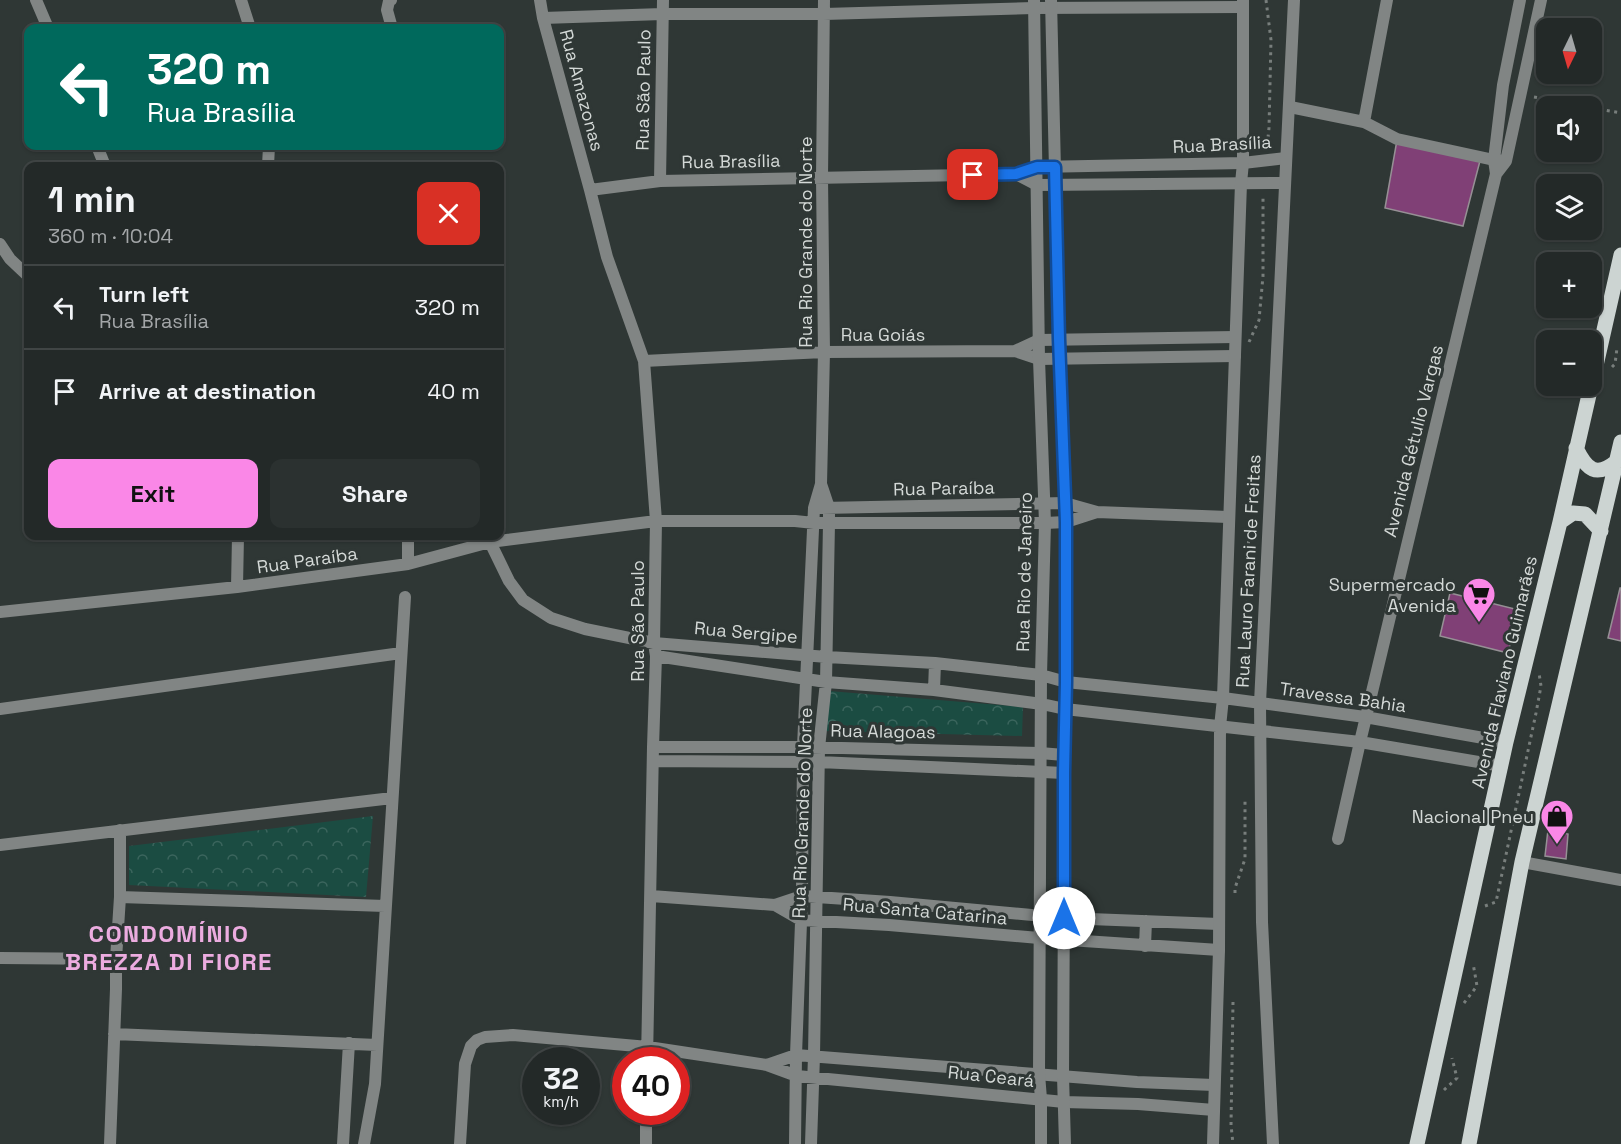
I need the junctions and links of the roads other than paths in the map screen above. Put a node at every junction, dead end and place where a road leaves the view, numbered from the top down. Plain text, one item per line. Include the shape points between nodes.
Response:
1 (36, 0) edge
2 (241, 0) edge
3 (391, 0) edge
4 (540, 0) edge
5 (663, 0) edge
6 (824, 0) edge
7 (1294, 0) edge
8 (1387, 0) edge
9 (1520, 0) edge
10 (1541, 0) edge
11 (1243, 3) edge
12 (1034, 4) edge
13 (1051, 4) edge
14 (662, 14) junction
15 (824, 14) junction
16 (543, 18) junction
17 (46, 24) edge
18 (249, 24) edge
19 (391, 24) edge
20 (1503, 85) junction
21 (1520, 91) junction
22 (1290, 107) junction
23 (1364, 122) junction
24 (1286, 158) junction
25 (1500, 161) junction
26 (1243, 163) junction
27 (1037, 167) junction
28 (1055, 167) junction
29 (1016, 174) junction
30 (822, 177) junction
31 (660, 181) junction
32 (1241, 183) junction
33 (1285, 183) junction
34 (1037, 185) junction
35 (1055, 185) junction
36 (590, 190) junction
37 (0, 244) edge
38 (1621, 255) edge
39 (24, 272) edge
40 (1235, 337) junction
41 (1602, 337) edge
42 (1059, 339) junction
43 (1039, 340) junction
44 (1015, 351) junction
45 (824, 352) junction
46 (1240, 354) junction
47 (1059, 358) junction
48 (1039, 359) junction
49 (644, 361) junction
50 (1588, 396) edge
51 (1621, 442) edge
52 (1576, 448) junction
53 (1617, 461) junction
54 (821, 484) junction
55 (1065, 503) junction
56 (1044, 504) junction
57 (814, 508) junction
58 (829, 508) junction
59 (1097, 512) junction
60 (1228, 517) junction
61 (795, 520) junction
62 (656, 521) junction
63 (829, 522) junction
64 (1066, 522) junction
65 (1560, 522) junction
66 (814, 523) junction
67 (1045, 523) junction
68 (1601, 531) junction
69 (238, 540) edge
70 (408, 540) edge
71 (490, 542) junction
72 (408, 564) junction
73 (237, 587) junction
74 (405, 597) dead end
75 (0, 612) edge
76 (654, 643) junction
77 (401, 653) junction
78 (656, 656) junction
79 (807, 656) junction
80 (827, 657) junction
81 (935, 663) junction
82 (1041, 675) junction
83 (807, 679) junction
84 (826, 682) junction
85 (1066, 682) junction
86 (934, 690) junction
87 (1223, 698) junction
88 (1042, 704) junction
89 (1260, 704) junction
90 (0, 709) edge
91 (1065, 709) junction
92 (1365, 717) junction
93 (1220, 727) junction
94 (1260, 731) junction
95 (1360, 742) junction
96 (1506, 742) junction
97 (653, 747) junction
98 (803, 747) junction
99 (819, 748) junction
100 (1040, 753) junction
101 (1064, 755) junction
102 (653, 761) junction
103 (804, 762) junction
104 (819, 762) junction
105 (1502, 766) junction
106 (1040, 772) junction
107 (1064, 773) junction
108 (392, 798) junction
109 (120, 830) junction
110 (802, 830) junction
111 (818, 830) junction
112 (1338, 839) dead end
113 (0, 845) edge
114 (1522, 862) junction
115 (1621, 880) edge
116 (651, 896) junction
117 (802, 896) junction
118 (120, 897) junction
119 (817, 897) junction
120 (890, 902) junction
121 (775, 905) junction
122 (386, 906) junction
123 (1039, 915) junction
124 (1064, 918) junction
125 (801, 920) junction
126 (816, 921) junction
127 (1146, 921) junction
128 (1219, 924) junction
129 (889, 925) junction
130 (1040, 938) junction
131 (1063, 940) junction
132 (1146, 946) junction
133 (1219, 950) junction
134 (0, 958) edge
135 (116, 959) junction
136 (797, 997) junction
137 (814, 998) junction
138 (114, 1034) junction
139 (350, 1043) junction
140 (377, 1045) junction
141 (648, 1047) joint
142 (690, 1053) edge
143 (796, 1055) junction
144 (814, 1056) junction
145 (767, 1065) junction
146 (1040, 1074) junction
147 (796, 1076) junction
148 (1063, 1076) junction
149 (813, 1077) junction
150 (1137, 1082) junction
151 (1214, 1085) junction
152 (1041, 1100) junction
153 (1064, 1102) junction
154 (1138, 1104) junction
155 (1214, 1110) junction
156 (646, 1125) edge
157 (110, 1144) edge
158 (343, 1144) edge
159 (364, 1144) edge
160 (460, 1144) edge
161 (646, 1144) edge
162 (795, 1144) edge
163 (811, 1144) edge
164 (1041, 1144) edge
165 (1065, 1144) edge
166 (1213, 1144) edge
167 (1273, 1144) edge
168 (1417, 1144) edge
169 (1469, 1144) edge

1 - 17 street
2 - 18 street
3 - 19 street via 387,10
4 - 16 street, Rua Amazonas
5 - 14 street, Rua São Paulo
6 - 15 street, Rua Rio Grande do Norte
7 - 22 street, Rua Lauro Farani de Freitas
8 - 23 street
9 - 20 street
10 - 21 street, Avenida Gétulio Vargas
11 - 13 street
11 - 26 street, Rua Lauro Farani de Freitas
12 - 13 street
12 - 15 street
12 - 27 street, Rua Rio de Janeiro
13 - 28 street
14 - 15 street
14 - 16 street
14 - 31 street, Rua São Paulo
15 - 30 street, Rua Rio Grande do Norte
16 - 36 street, Rua Amazonas
20 - 21 street
20 - 25 street
21 - 25 street, Avenida Gétulio Vargas
22 - 23 street
22 - 24 street, Rua Lauro Farani de Freitas
23 - 25 street via 1397,139
24 - 26 street, Rua Brasília
24 - 33 street, Rua Lauro Farani de Freitas
25 - 92 street, Avenida Gétulio Vargas
26 - 28 street, Rua Brasília
26 - 32 street, Rua Lauro Farani de Freitas
27 - 28 street, Rua Brasília
27 - 29 street, Rua Brasília
27 - 34 street, Rua Rio de Janeiro
28 - 35 street
29 - 30 street, Rua Brasília
29 - 34 street, Rua Brasília
30 - 31 street, Rua Brasília
30 - 45 street, Rua Rio Grande do Norte
31 - 36 street, Rua Brasília
32 - 33 street, Rua Brasília
32 - 35 street, Rua Brasília
32 - 40 street, Rua Lauro Farani de Freitas
33 - 89 street, Rua Lauro Farani de Freitas
34 - 35 street, Rua Brasília
34 - 43 street, Rua Rio de Janeiro
35 - 42 street
36 - 49 street, Rua São Paulo via 607,257
37 - 39 street
38 - 41 main road, Avenida Flaviano Guimarães
40 - 42 street, Rua Goiás
40 - 46 street, Rua Lauro Farani de Freitas
42 - 43 street, Rua Goiás
42 - 47 street
43 - 44 street, Rua Goiás
43 - 48 street, Rua Rio de Janeiro
44 - 45 street, Rua Goiás
44 - 48 street, Rua Goiás
45 - 49 street, Rua Goiás
45 - 54 street, Rua Rio Grande do Norte
46 - 47 street, Rua Goiás
46 - 60 street, Rua Lauro Farani de Freitas
47 - 48 street, Rua Goiás
47 - 55 street
48 - 56 street, Rua Rio de Janeiro
49 - 62 street, Rua São Paulo
50 - 52 main road, Avenida Flaviano Guimarães
51 - 53 main road
52 - 53 main road via 1583,462 1594,469 1610,467
52 - 65 main road, Avenida Flaviano Guimarães
53 - 68 main road
54 - 57 street, Rua Rio Grande do Norte
54 - 58 street, Rua Rio Grande do Norte
55 - 56 street, Rua Paraíba
55 - 59 street, Rua Paraíba
55 - 64 street
56 - 58 street, Rua Paraíba
56 - 67 street, Rua Rio de Janeiro
57 - 58 street, Rua Paraíba
57 - 61 street
57 - 66 street, Rua Rio Grande do Norte
58 - 63 street, Rua Rio Grande do Norte
59 - 60 street, Rua Paraíba
59 - 64 street, Rua Paraíba
60 - 87 street, Rua Lauro Farani de Freitas
61 - 62 street, Rua Paraíba
61 - 66 street, Rua Paraíba
62 - 71 street, Rua Paraíba
62 - 76 street, Rua São Paulo
63 - 66 street, Rua Paraíba
63 - 67 street, Rua Paraíba
63 - 80 street, Rua Rio Grande do Norte
64 - 67 street, Rua Paraíba
64 - 85 street
65 - 68 main road via 1573,513 1585,514
65 - 96 main road, Avenida Flaviano Guimarães
66 - 79 street, Rua Rio Grande do Norte
67 - 82 street, Rua Rio de Janeiro
68 - 114 main road
69 - 73 street
70 - 72 street
71 - 72 street, Rua Paraíba
71 - 76 street, Rua Sergipe via 523,600 551,618
72 - 73 street, Rua Paraíba
73 - 75 street, Rua Paraíba
74 - 77 street
76 - 78 street, Rua São Paulo
76 - 79 street, Rua Sergipe
77 - 90 street
77 - 108 street
78 - 83 street, Rua Sergipe
78 - 97 street, Rua São Paulo
79 - 80 street, Rua Sergipe
79 - 83 street, Rua Rio Grande do Norte
80 - 81 street, Rua Sergipe
80 - 84 street, Rua Rio Grande do Norte
81 - 82 street, Rua Sergipe
81 - 86 street
82 - 85 street, Rua Sergipe
82 - 88 street, Rua Rio de Janeiro
83 - 84 street, Rua Sergipe
83 - 98 street, Rua Rio Grande do Norte
84 - 86 street, Rua Sergipe
84 - 99 street, Rua Rio Grande do Norte
85 - 87 street, Travessa Bahia
85 - 91 street
86 - 88 street, Rua Sergipe
87 - 89 street, Travessa Bahia
87 - 93 street, Rua Lauro Farani de Freitas
88 - 91 street, Rua Sergipe
88 - 100 street, Rua Rio de Janeiro
89 - 92 street, Travessa Bahia
89 - 94 street, Rua Lauro Farani de Freitas
91 - 93 street
91 - 101 street
92 - 95 street, Avenida Gétulio Vargas
92 - 96 street, Travessa Bahia
93 - 94 street
93 - 128 street, Rua Lauro Farani de Freitas
94 - 95 street
94 - 167 street, Rua Lauro Farani de Freitas via 1262,922
95 - 105 street
95 - 112 street, Avenida Gétulio Vargas
96 - 105 main road, Avenida Flaviano Guimarães
97 - 98 street, Rua Alagoas
97 - 102 street, Rua São Paulo
98 - 99 street, Rua Alagoas
98 - 103 street, Rua Rio Grande do Norte
99 - 100 street, Rua Alagoas
99 - 104 street, Rua Rio Grande do Norte
100 - 101 street, Rua Alagoas
100 - 106 street, Rua Rio de Janeiro
101 - 107 street
102 - 103 street, Rua Alagoas
102 - 116 street, Rua São Paulo
103 - 104 street, Rua Alagoas
103 - 110 street, Rua Rio Grande do Norte
104 - 106 street, Rua Alagoas
104 - 111 street, Rua Rio Grande do Norte
105 - 168 main road, Avenida Flaviano Guimarães
106 - 107 street, Rua Alagoas
106 - 123 street, Rua Rio de Janeiro
107 - 124 street
108 - 109 street
108 - 122 street
109 - 113 street
109 - 118 street
110 - 111 street
110 - 117 street, Rua Rio Grande do Norte
111 - 119 street, Rua Rio Grande do Norte
114 - 115 street
114 - 169 main road
116 - 121 street, Rua Santa Catarina
116 - 141 street, Rua São Paulo
117 - 119 street, Rua Santa Catarina
117 - 121 street, Rua Santa Catarina
117 - 125 street, Rua Rio Grande do Norte
118 - 122 street
118 - 135 street
119 - 120 street, Rua Santa Catarina
119 - 126 street, Rua Rio Grande do Norte
120 - 123 street, Rua Santa Catarina
120 - 129 street
121 - 125 street, Rua Santa Catarina
122 - 140 street
123 - 124 street, Rua Santa Catarina
123 - 130 street, Rua Rio de Janeiro
124 - 127 street, Rua Santa Catarina
124 - 131 street
125 - 126 street, Rua Santa Catarina
125 - 136 street, Rua Rio Grande do Norte
126 - 129 street, Rua Santa Catarina
126 - 137 street, Rua Rio Grande do Norte
127 - 128 street, Rua Santa Catarina
127 - 132 street
128 - 133 street, Rua Lauro Farani de Freitas
129 - 130 street, Rua Santa Catarina
130 - 131 street, Rua Santa Catarina
130 - 146 street, Rua Rio de Janeiro
131 - 132 street, Rua Santa Catarina
131 - 148 street
132 - 133 street, Rua Santa Catarina
133 - 151 street, Rua Lauro Farani de Freitas
134 - 135 street
135 - 138 street
136 - 137 street
136 - 143 street, Rua Rio Grande do Norte
137 - 144 street, Rua Rio Grande do Norte
138 - 139 street
138 - 157 street
139 - 140 street
139 - 158 street
140 - 159 street via 375,1084
141 - 160 street, Rua Ceará via 513,1035 477,1040 465,1064
142 - 145 street, Rua Ceará
143 - 144 street, Rua Ceará
143 - 145 street, Rua Ceará
143 - 147 street, Rua Rio Grande do Norte
144 - 146 street, Rua Ceará
144 - 149 street, Rua Rio Grande do Norte
145 - 147 street, Rua Ceará
146 - 148 street, Rua Ceará
146 - 152 street, Rua Rio de Janeiro
147 - 149 street, Rua Ceará
147 - 162 street, Rua Rio Grande do Norte
148 - 150 street, Rua Ceará
148 - 153 street
149 - 152 street, Rua Ceará
149 - 163 street, Rua Rio Grande do Norte
150 - 151 street, Rua Ceará
150 - 154 street
151 - 155 street, Rua Lauro Farani de Freitas
152 - 153 street, Rua Ceará
152 - 164 street, Rua Rio de Janeiro
153 - 154 street, Rua Ceará
153 - 165 street
154 - 155 street, Rua Ceará
155 - 166 street, Rua Lauro Farani de Freitas
156 - 161 street

